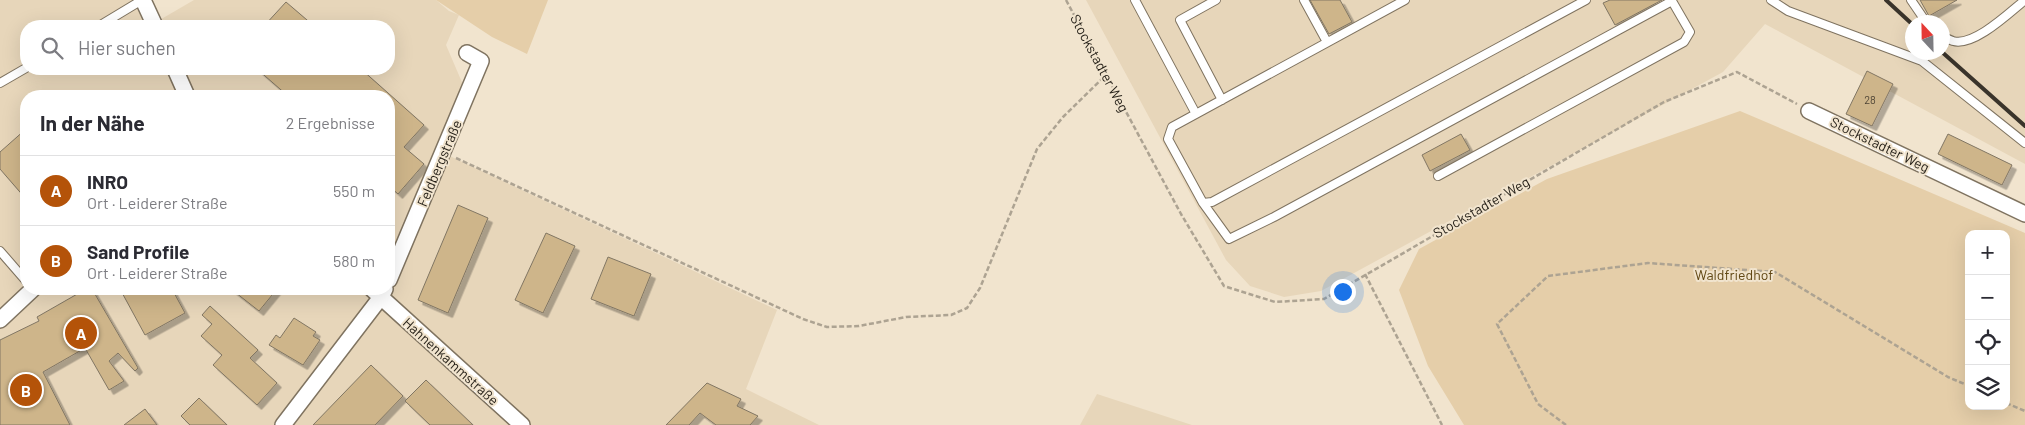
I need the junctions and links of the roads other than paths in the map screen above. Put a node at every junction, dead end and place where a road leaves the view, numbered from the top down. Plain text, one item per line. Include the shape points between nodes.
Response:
1 (142, 0) edge
2 (1134, 0) edge
3 (1216, 0) edge
4 (1304, 0) edge
5 (1406, 0) edge
6 (1586, 0) edge
7 (1672, 0) edge
8 (1771, 0) edge
9 (1911, 0) edge
10 (2025, 0) edge
11 (1921, 15) edge
12 (109, 20) edge
13 (152, 20) edge
14 (1950, 40) edge
15 (1327, 42) junction
16 (467, 53) dead end
17 (20, 71) edge
18 (178, 75) edge
19 (0, 83) edge
20 (185, 90) edge
21 (1222, 100) junction
22 (1809, 110) road end
23 (1196, 114) junction
24 (2025, 143) edge
25 (1438, 176) dead end
26 (1203, 203) junction
27 (2025, 214) edge
28 (0, 252) edge
29 (395, 266) edge
30 (20, 274) edge
31 (26, 295) edge
32 (377, 295) edge
33 (382, 295) edge
34 (2, 314) edge
35 (283, 425) edge
36 (522, 425) edge

1 - 12 lane
1 - 13 street
2 - 23 lane
3 - 21 lane via 1180,20
4 - 15 lane
5 - 15 lane
6 - 26 lane via 1212,202
7 - 25 lane via 1690,32 1684,42
7 - 26 lane via 1229,239
8 - 24 lane via 1788,11 1922,61
9 - 11 lane
10 - 14 lane via 1971,39
15 - 21 lane
16 - 29 street, Feldbergstraße via 481,61
17 - 19 lane
18 - 20 street
21 - 23 lane
22 - 27 street, Stockstadter Weg
23 - 26 lane via 1172,127 1168,139
28 - 30 lane
31 - 34 street
32 - 35 street
33 - 36 street, Hahnenkammstraße

